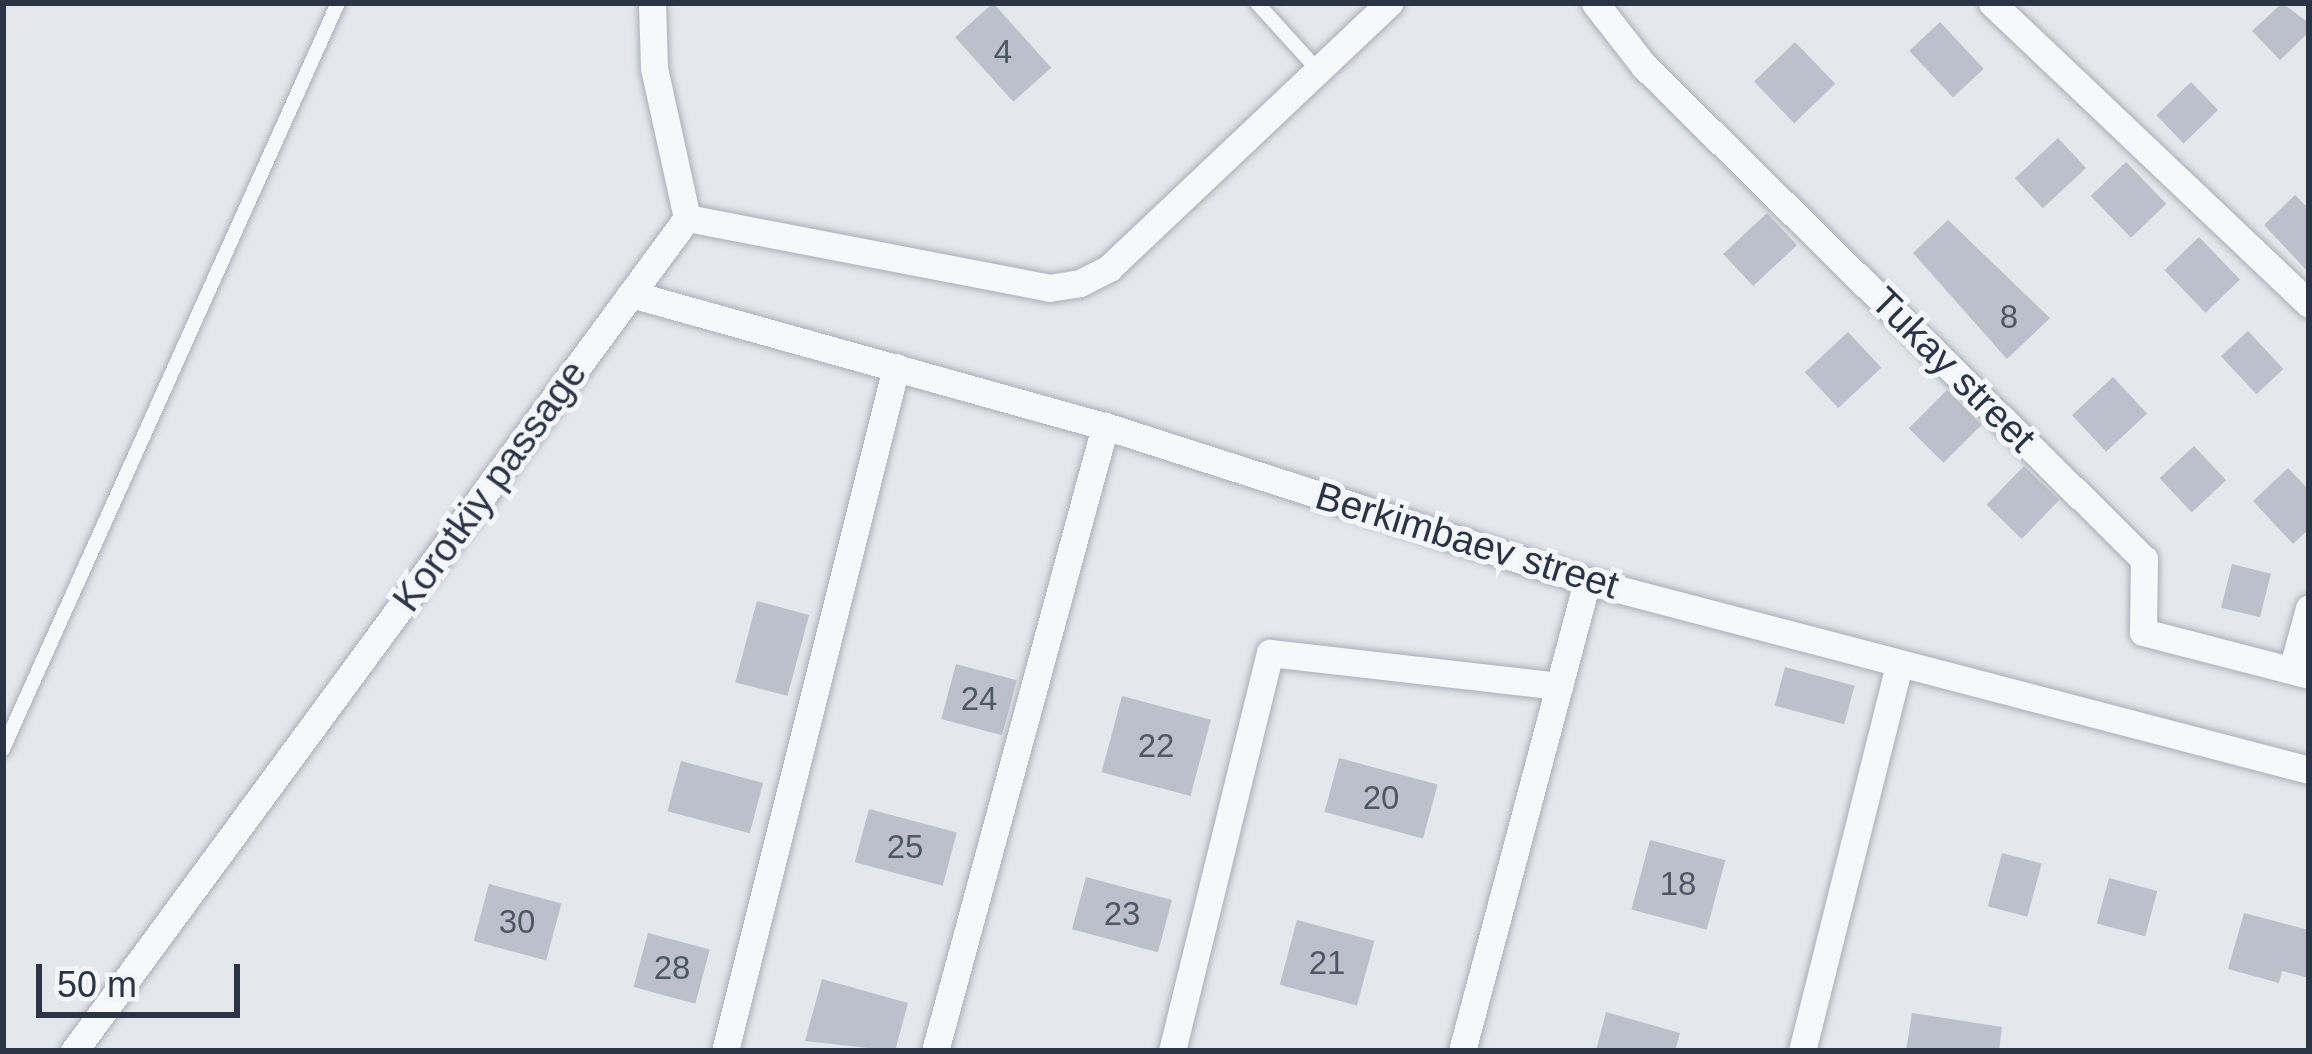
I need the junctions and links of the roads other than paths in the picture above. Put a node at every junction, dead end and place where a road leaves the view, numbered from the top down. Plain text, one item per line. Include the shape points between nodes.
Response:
1 (338, 3) edge
2 (652, 3) edge
3 (1257, 3) edge
4 (1389, 3) edge
5 (1594, 3) edge
6 (1992, 3) edge
7 (1316, 67) junction
8 (687, 218) junction
9 (631, 294) junction
10 (2309, 304) edge
11 (896, 368) junction
12 (1106, 426) junction
13 (1587, 580) junction
14 (2309, 608) edge
15 (1899, 664) junction
16 (2300, 673) edge
17 (1558, 686) junction
18 (3, 749) edge
19 (2309, 770) edge
20 (74, 1051) edge
21 (725, 1051) edge
22 (935, 1051) edge
23 (1172, 1051) edge
24 (1462, 1051) edge
25 (1802, 1051) edge

1 - 18 lane
2 - 8 street via 654,68
3 - 7 lane
4 - 7 street
5 - 16 street, Tukay street via 1644,66 2144,559 2143,632
6 - 10 street
7 - 8 street via 1109,268 1049,288
8 - 9 street, Korotkiy passage
9 - 11 street, Berkimbaev street
9 - 20 street, Korotkiy passage
11 - 12 street, Berkimbaev street
11 - 21 street
12 - 13 street, Berkimbaev street
12 - 22 street
13 - 15 street, Berkimbaev street
13 - 17 street
14 - 16 street
15 - 19 street, Berkimbaev street
15 - 25 street
17 - 23 street via 1270,652
17 - 24 street

